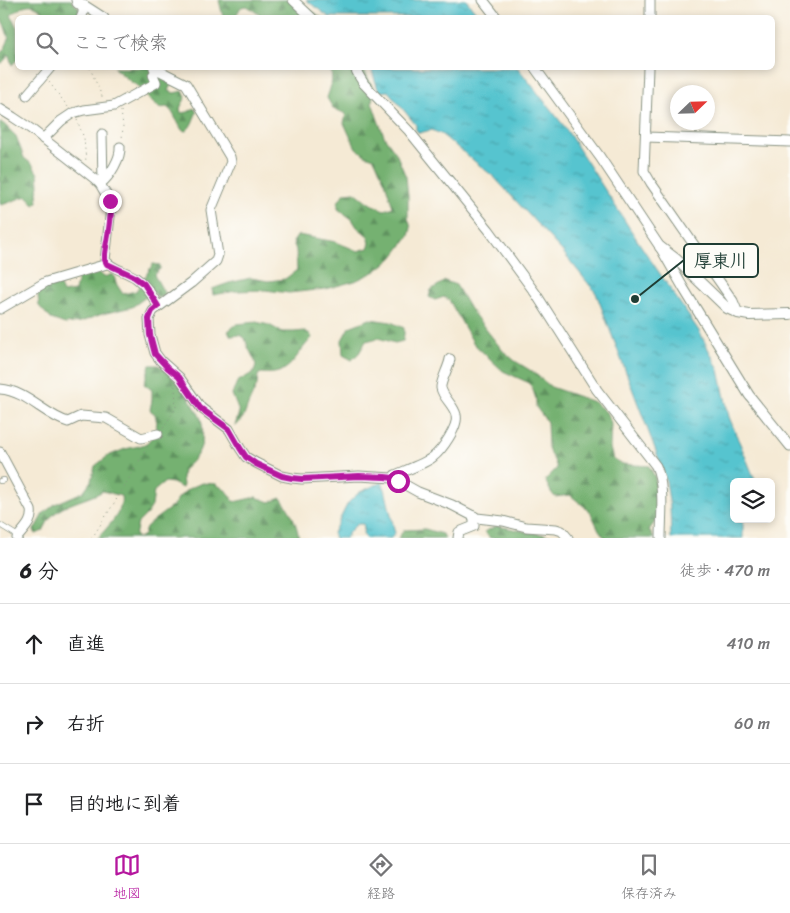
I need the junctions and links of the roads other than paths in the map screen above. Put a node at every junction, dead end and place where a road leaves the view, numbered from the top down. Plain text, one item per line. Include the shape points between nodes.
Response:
1 (76, 0) edge
2 (293, 0) edge
3 (483, 0) edge
4 (650, 0) edge
5 (82, 15) edge
6 (99, 15) edge
7 (309, 15) edge
8 (495, 15) edge
9 (650, 15) edge
10 (48, 70) edge
11 (156, 70) edge
12 (158, 70) edge
13 (356, 70) edge
14 (536, 70) edge
15 (648, 70) edge
16 (27, 95) dead end
17 (0, 109) edge
18 (102, 134) dead end
19 (646, 137) junction
20 (43, 139) junction
21 (790, 142) edge
22 (120, 147) road end
23 (101, 182) junction
24 (660, 248) junction
25 (107, 264) junction
26 (158, 306) junction
27 (0, 309) edge
28 (738, 313) junction
29 (790, 314) edge
30 (450, 359) dead end
31 (0, 389) edge
32 (158, 434) road end
33 (790, 446) edge
34 (0, 452) edge
35 (393, 478) junction
36 (474, 516) junction
37 (0, 526) edge
38 (18, 537) edge
39 (458, 538) edge
40 (568, 538) edge
41 (661, 538) edge

1 - 5 street via 83,8
1 - 6 street
2 - 7 street
3 - 8 street
4 - 9 street
10 - 16 street
11 - 20 street via 153,75 156,83 114,106 73,113
12 - 26 street via 186,84 231,162 211,210 218,255 216,261
13 - 41 street via 364,84 408,131 489,230 536,294 597,390 656,466 660,484
14 - 24 street via 600,157
15 - 19 street
17 - 20 street
18 - 23 street
19 - 21 street
19 - 28 street via 644,171 647,177 733,301
20 - 23 street
22 - 23 street via 114,167
23 - 25 street via 111,208 105,254
24 - 28 street via 727,308
24 - 33 street via 749,395
25 - 26 street via 144,284
25 - 27 street via 46,282
26 - 35 street via 149,319 155,354 179,377 200,408 229,429 246,457 282,476 302,479
28 - 29 street
30 - 35 street via 441,388 456,412 457,423 452,434 433,458
31 - 32 street via 30,400 68,422 81,416 106,418 141,438
34 - 38 street via 31,510 30,523
35 - 36 street
36 - 39 street via 474,526 460,532
36 - 40 street via 526,527 556,529
37 - 38 lane

